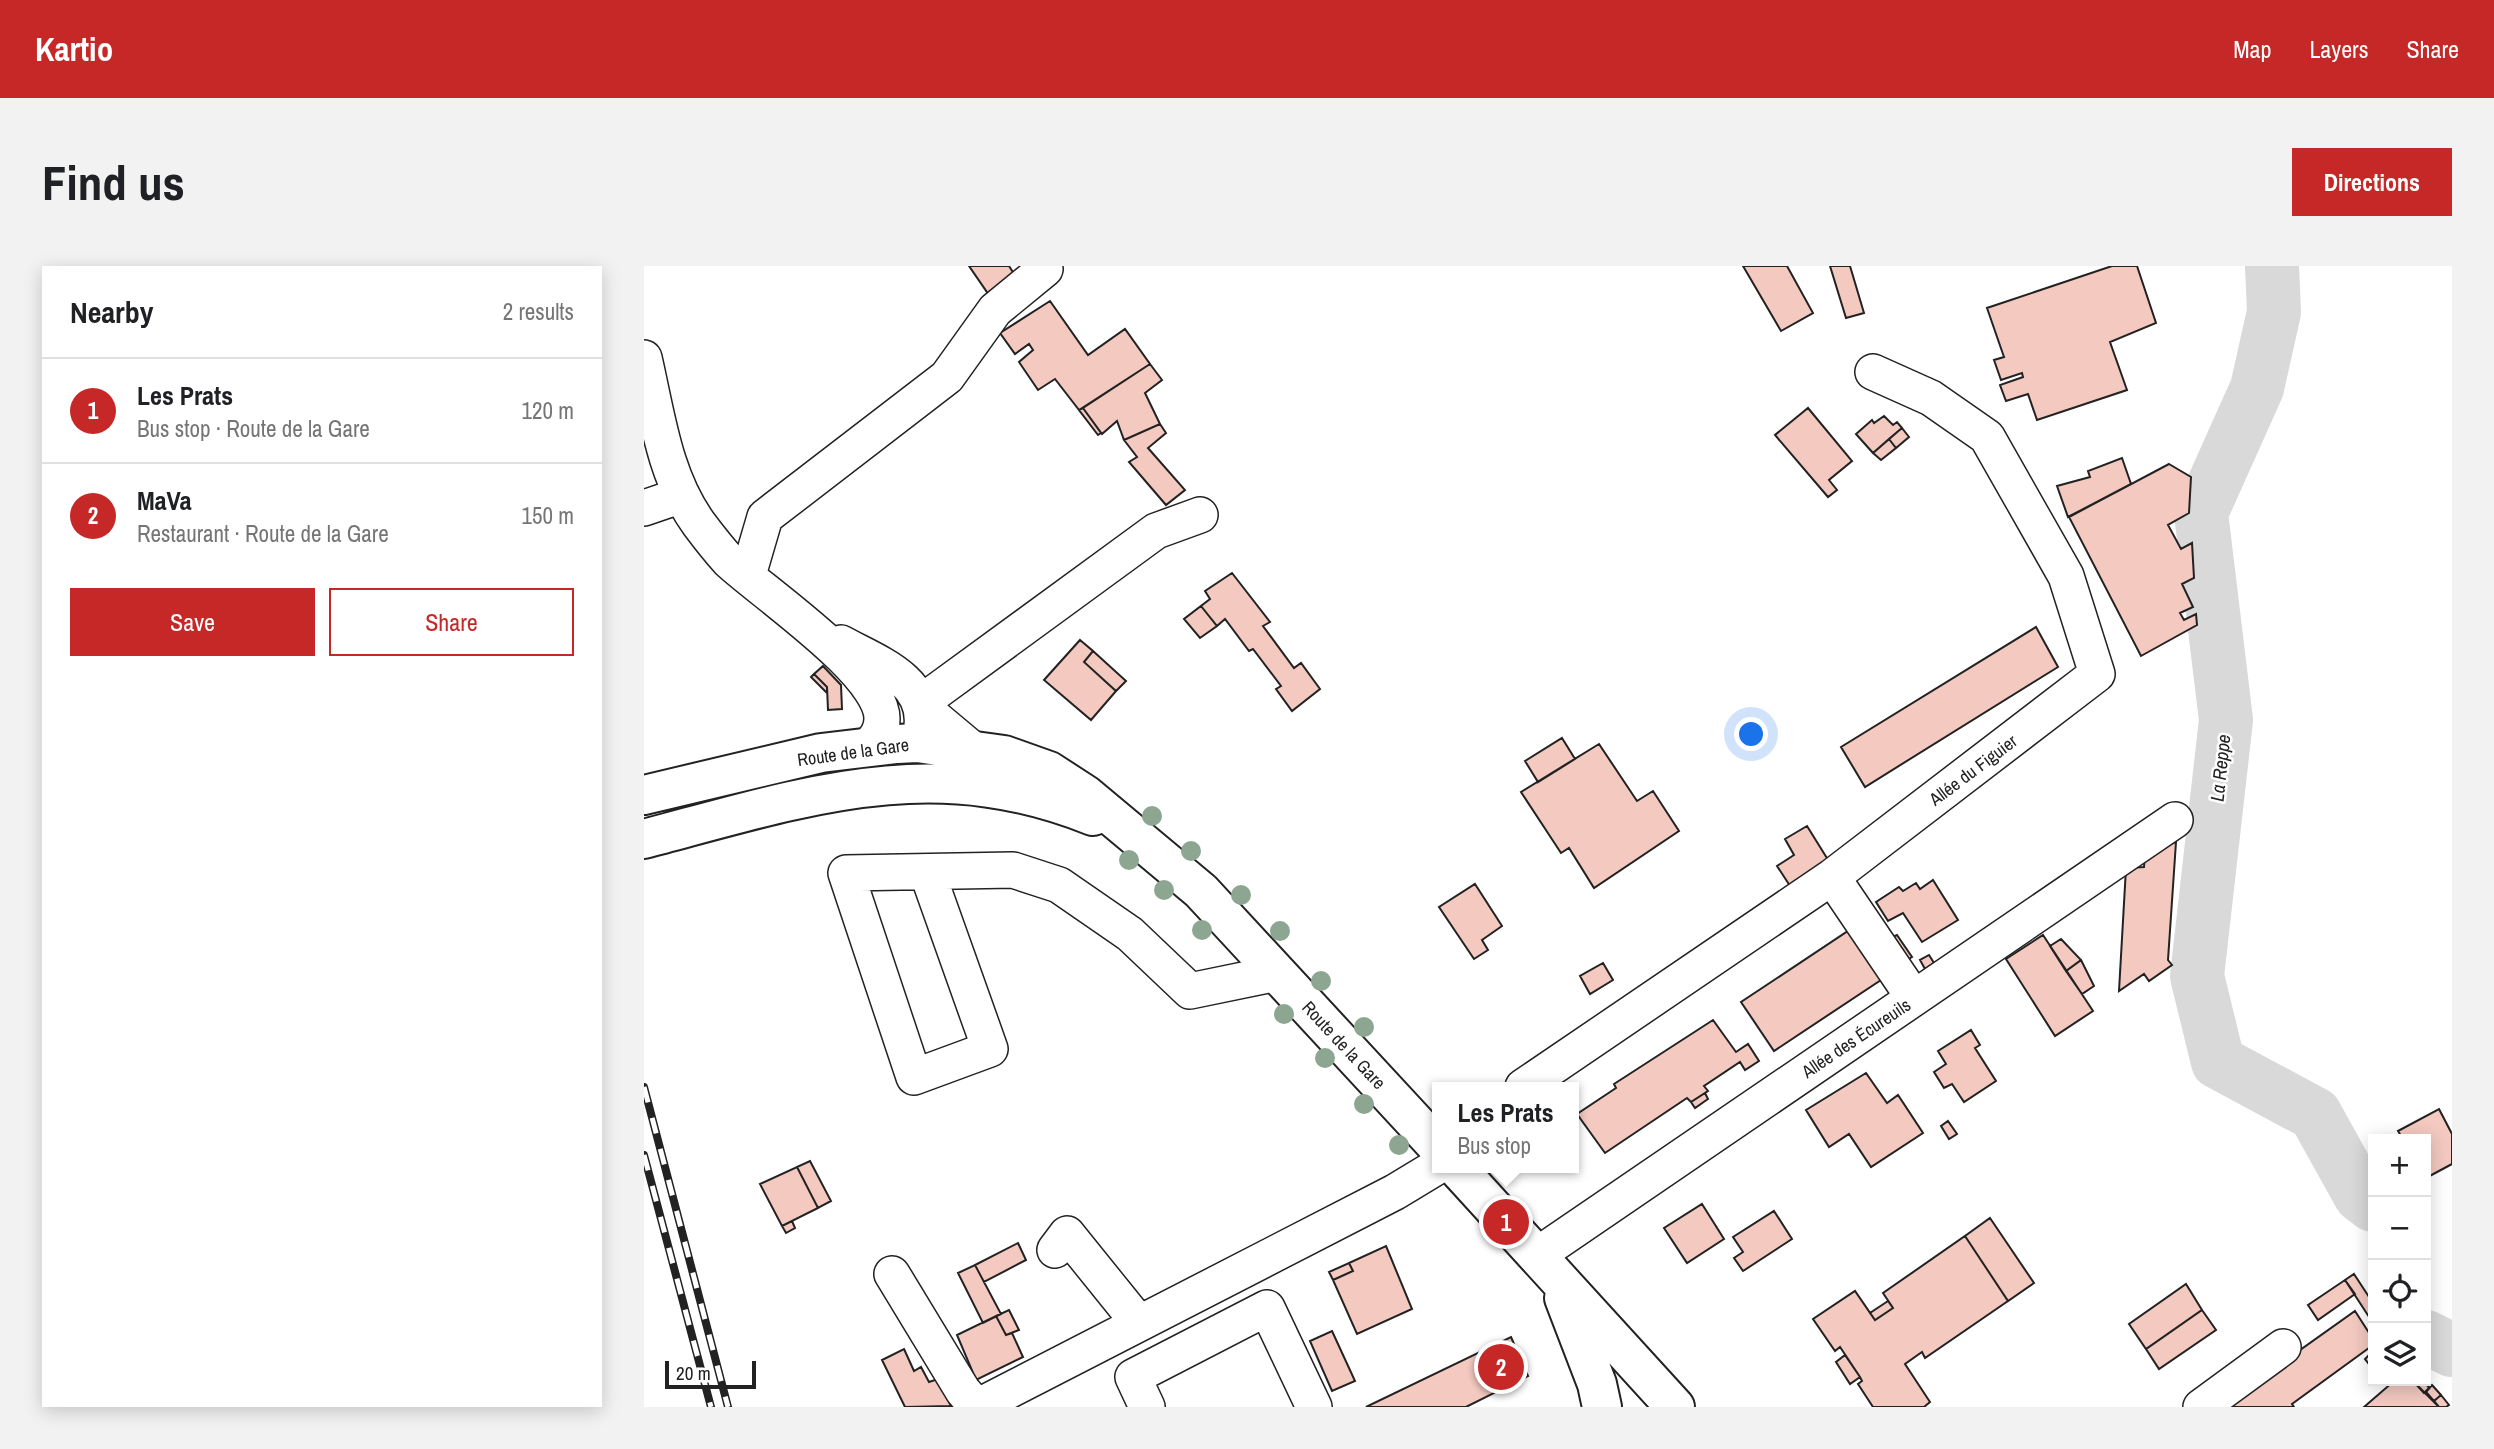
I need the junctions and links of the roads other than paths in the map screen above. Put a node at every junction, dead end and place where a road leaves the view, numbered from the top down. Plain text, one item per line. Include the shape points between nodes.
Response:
1 (1045, 269) dead end
2 (644, 358) edge
3 (1873, 372) dead end
4 (682, 495) junction
5 (644, 508) edge
6 (1200, 515) dead end
7 (747, 575) junction
8 (902, 735) junction
9 (939, 783) junction
10 (644, 795) edge
11 (770, 806) junction
12 (2175, 820) dead end
13 (1126, 830) junction
14 (644, 839) edge
15 (927, 872) junction
16 (1832, 877) junction
17 (1278, 973) junction
18 (1914, 998) junction
19 (1530, 1082) edge
20 (1432, 1140) edge
21 (1432, 1170) edge
22 (1462, 1173) edge
23 (1055, 1250) dead end
24 (1546, 1266) junction
25 (892, 1275) dead end
26 (1138, 1322) junction
27 (2283, 1347) dead end
28 (1147, 1407) edge
29 (1314, 1407) edge
30 (1602, 1407) edge
31 (1675, 1407) edge
32 (2201, 1407) edge

1 - 7 street via 995,310 947,377 765,517
2 - 4 street via 669,468
3 - 16 street, Allée du Figuier via 1931,398 1987,437 2066,576 2097,674
4 - 5 street
4 - 7 street via 698,523
6 - 8 street via 1156,531
7 - 8 street via 850,664
8 - 9 street
8 - 10 main road, Route de la Gare
8 - 11 street via 792,787
8 - 13 main road, Route de la Gare via 1004,755 1049,771
9 - 11 main road, Route de la Gare via 883,783
9 - 13 main road, Route de la Gare via 1002,789 1086,813
11 - 14 main road, Route de la Gare
12 - 18 street, Allée des Écureuils
13 - 17 main road, Route de la Gare via 1201,891
15 - 15 street via 846,873 914,1077 990,1049
15 - 17 street via 1013,870 1059,884 1130,934 1190,991
16 - 18 street
16 - 19 street, Allée du Figuier
17 - 20 main road, Route de la Gare
18 - 24 street, Allée des Écureuils
21 - 26 street
22 - 24 main road
23 - 26 street via 1067,1234
24 - 30 main road via 1597,1384
24 - 31 main road
25 - 26 street via 963,1391 977,1406
27 - 32 street
28 - 29 street via 1133,1377 1267,1308

